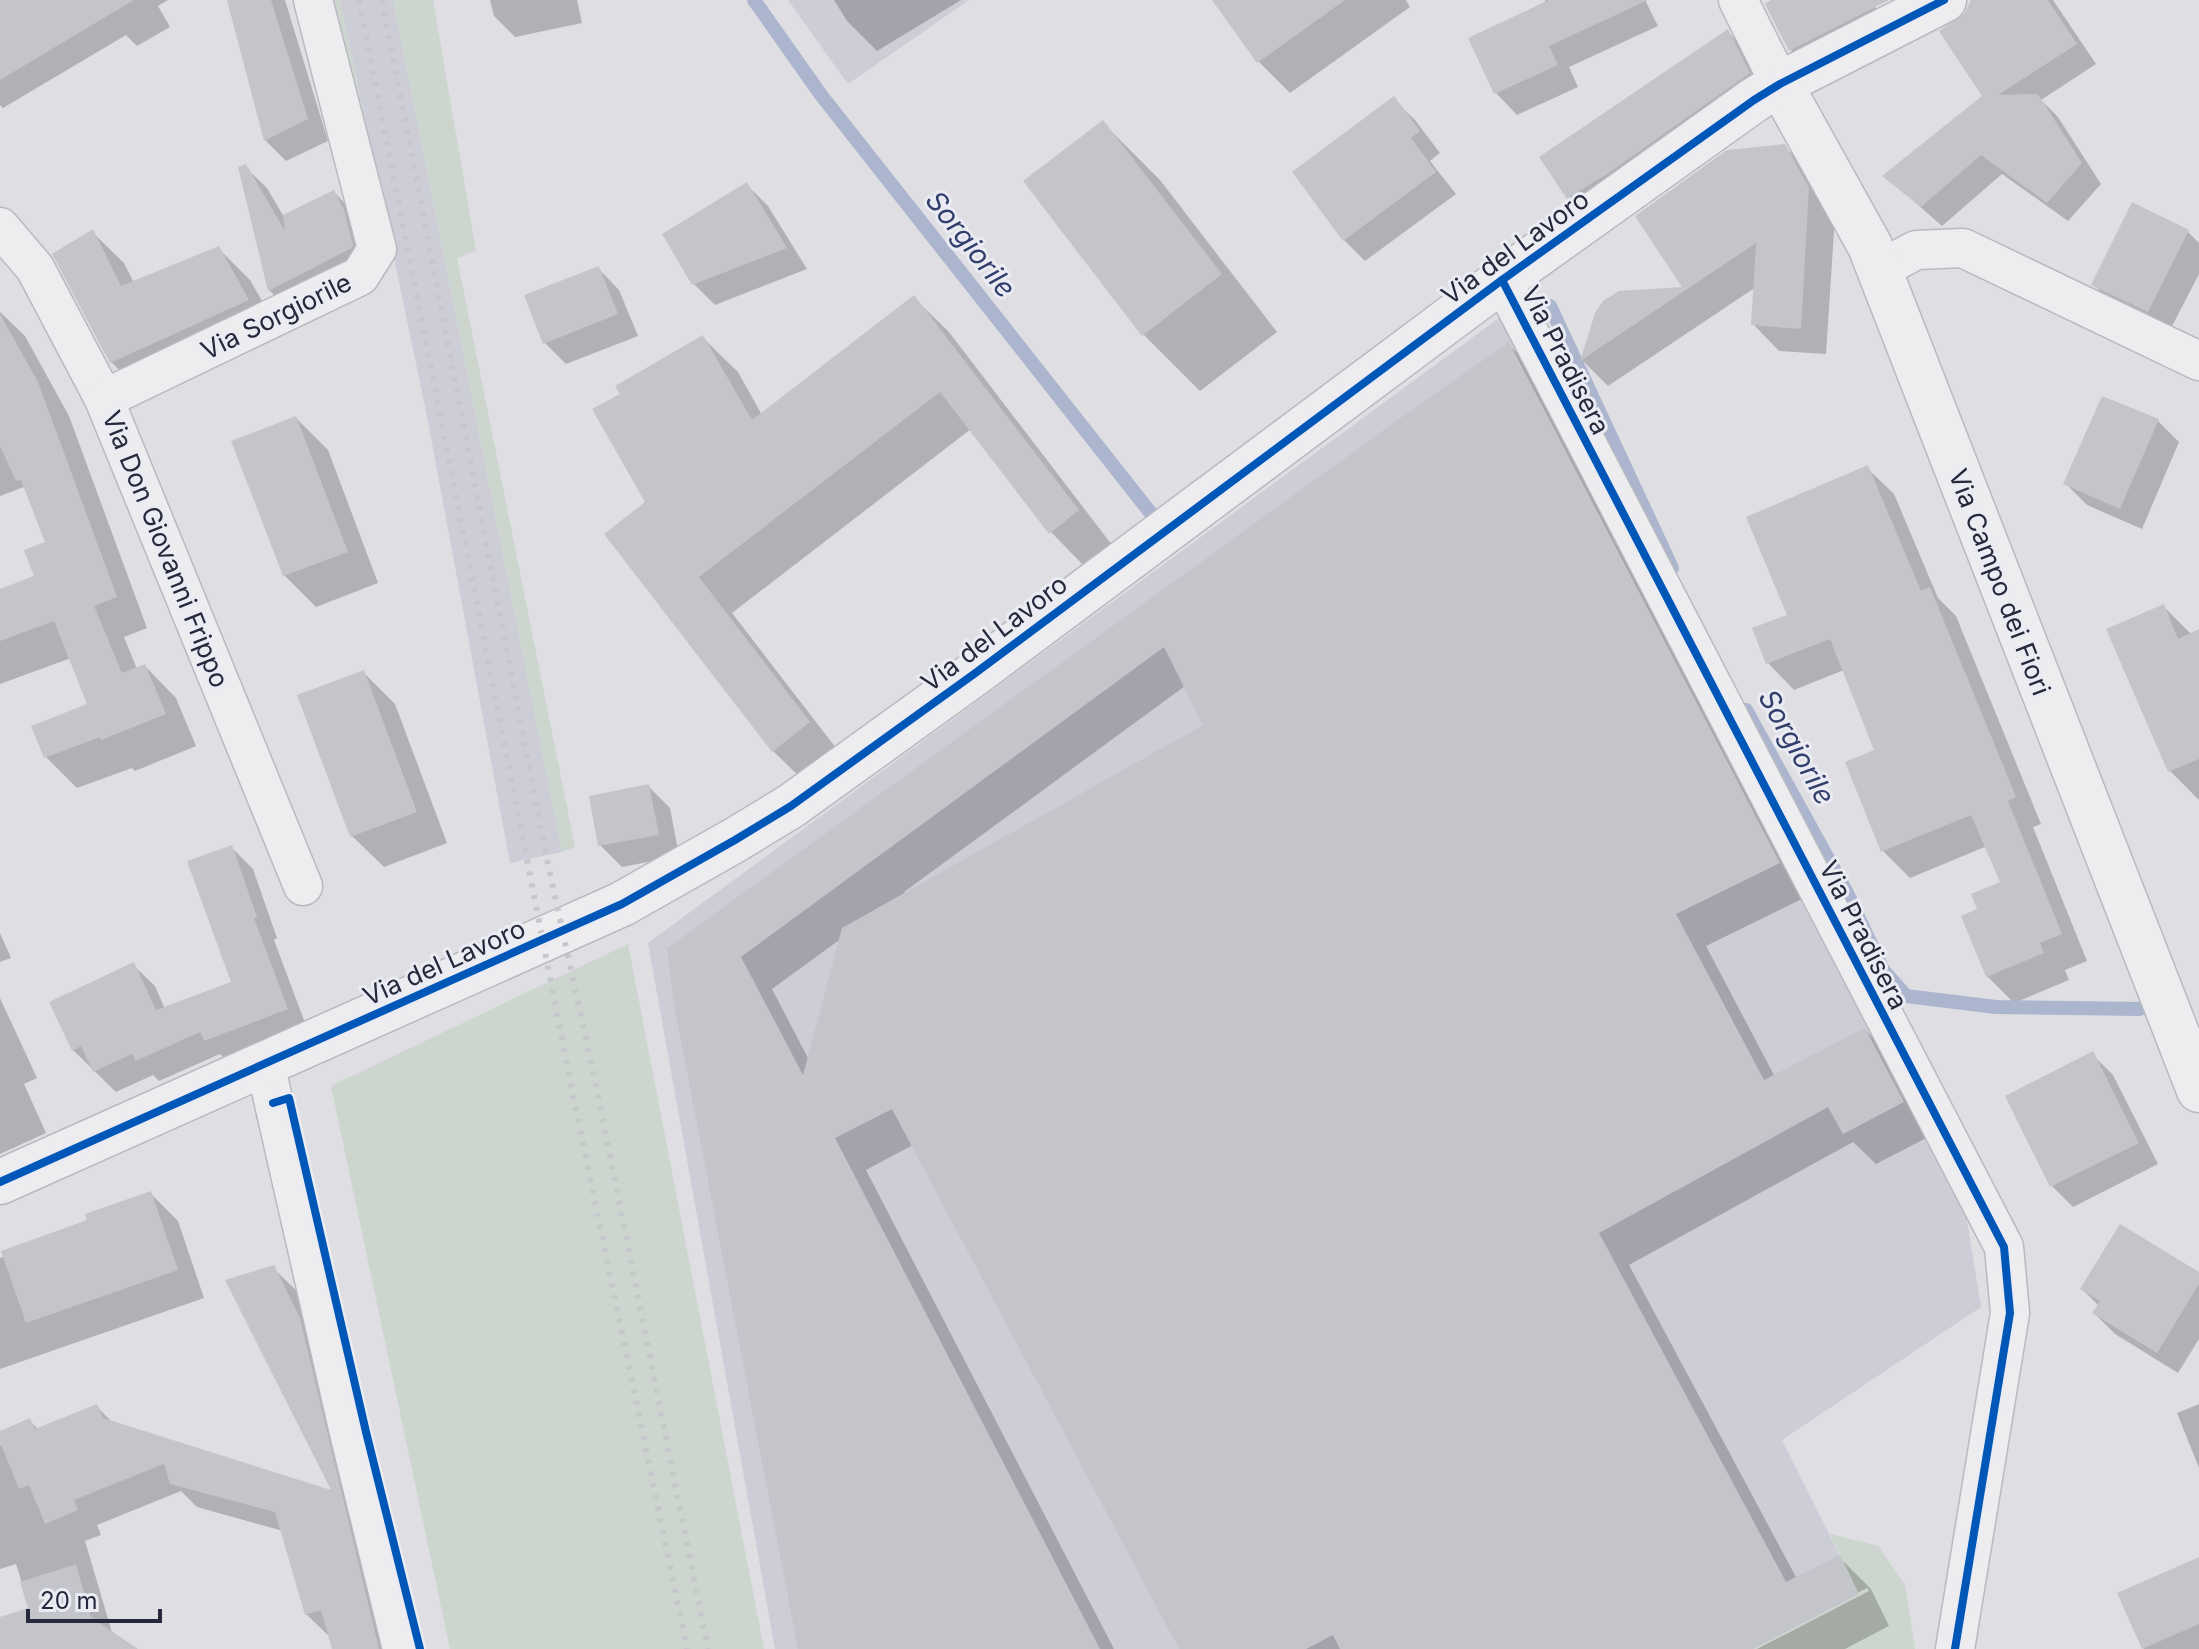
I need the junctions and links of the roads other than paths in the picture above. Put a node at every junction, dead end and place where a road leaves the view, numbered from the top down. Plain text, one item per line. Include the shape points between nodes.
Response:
1 (313, 0) edge
2 (1738, 0) edge
3 (1944, 0) edge
4 (1780, 84) junction
5 (0, 227) edge
6 (1879, 270) junction
7 (1502, 280) junction
8 (2199, 361) edge
9 (104, 399) junction
10 (303, 886) dead end
11 (265, 1064) junction
12 (2199, 1090) edge
13 (0, 1182) edge
14 (402, 1649) edge
15 (1955, 1649) edge

1 - 9 street, Via Sorgiorile via 377,249 371,261 360,276
2 - 4 street
3 - 4 street, Via del Lavoro
4 - 6 street, Via Campo dei Fiori
4 - 7 street, Via del Lavoro
5 - 9 street, Via Don Giovanni Frippo via 35,268
6 - 8 street via 1916,250 1963,248
6 - 12 street, Via Campo dei Fiori
7 - 11 street, Via del Lavoro via 791,806 622,904
7 - 15 street, Via Pradisera via 2004,1247 2010,1313
9 - 10 street, Via Don Giovanni Frippo
11 - 13 street, Via del Lavoro
11 - 14 street

